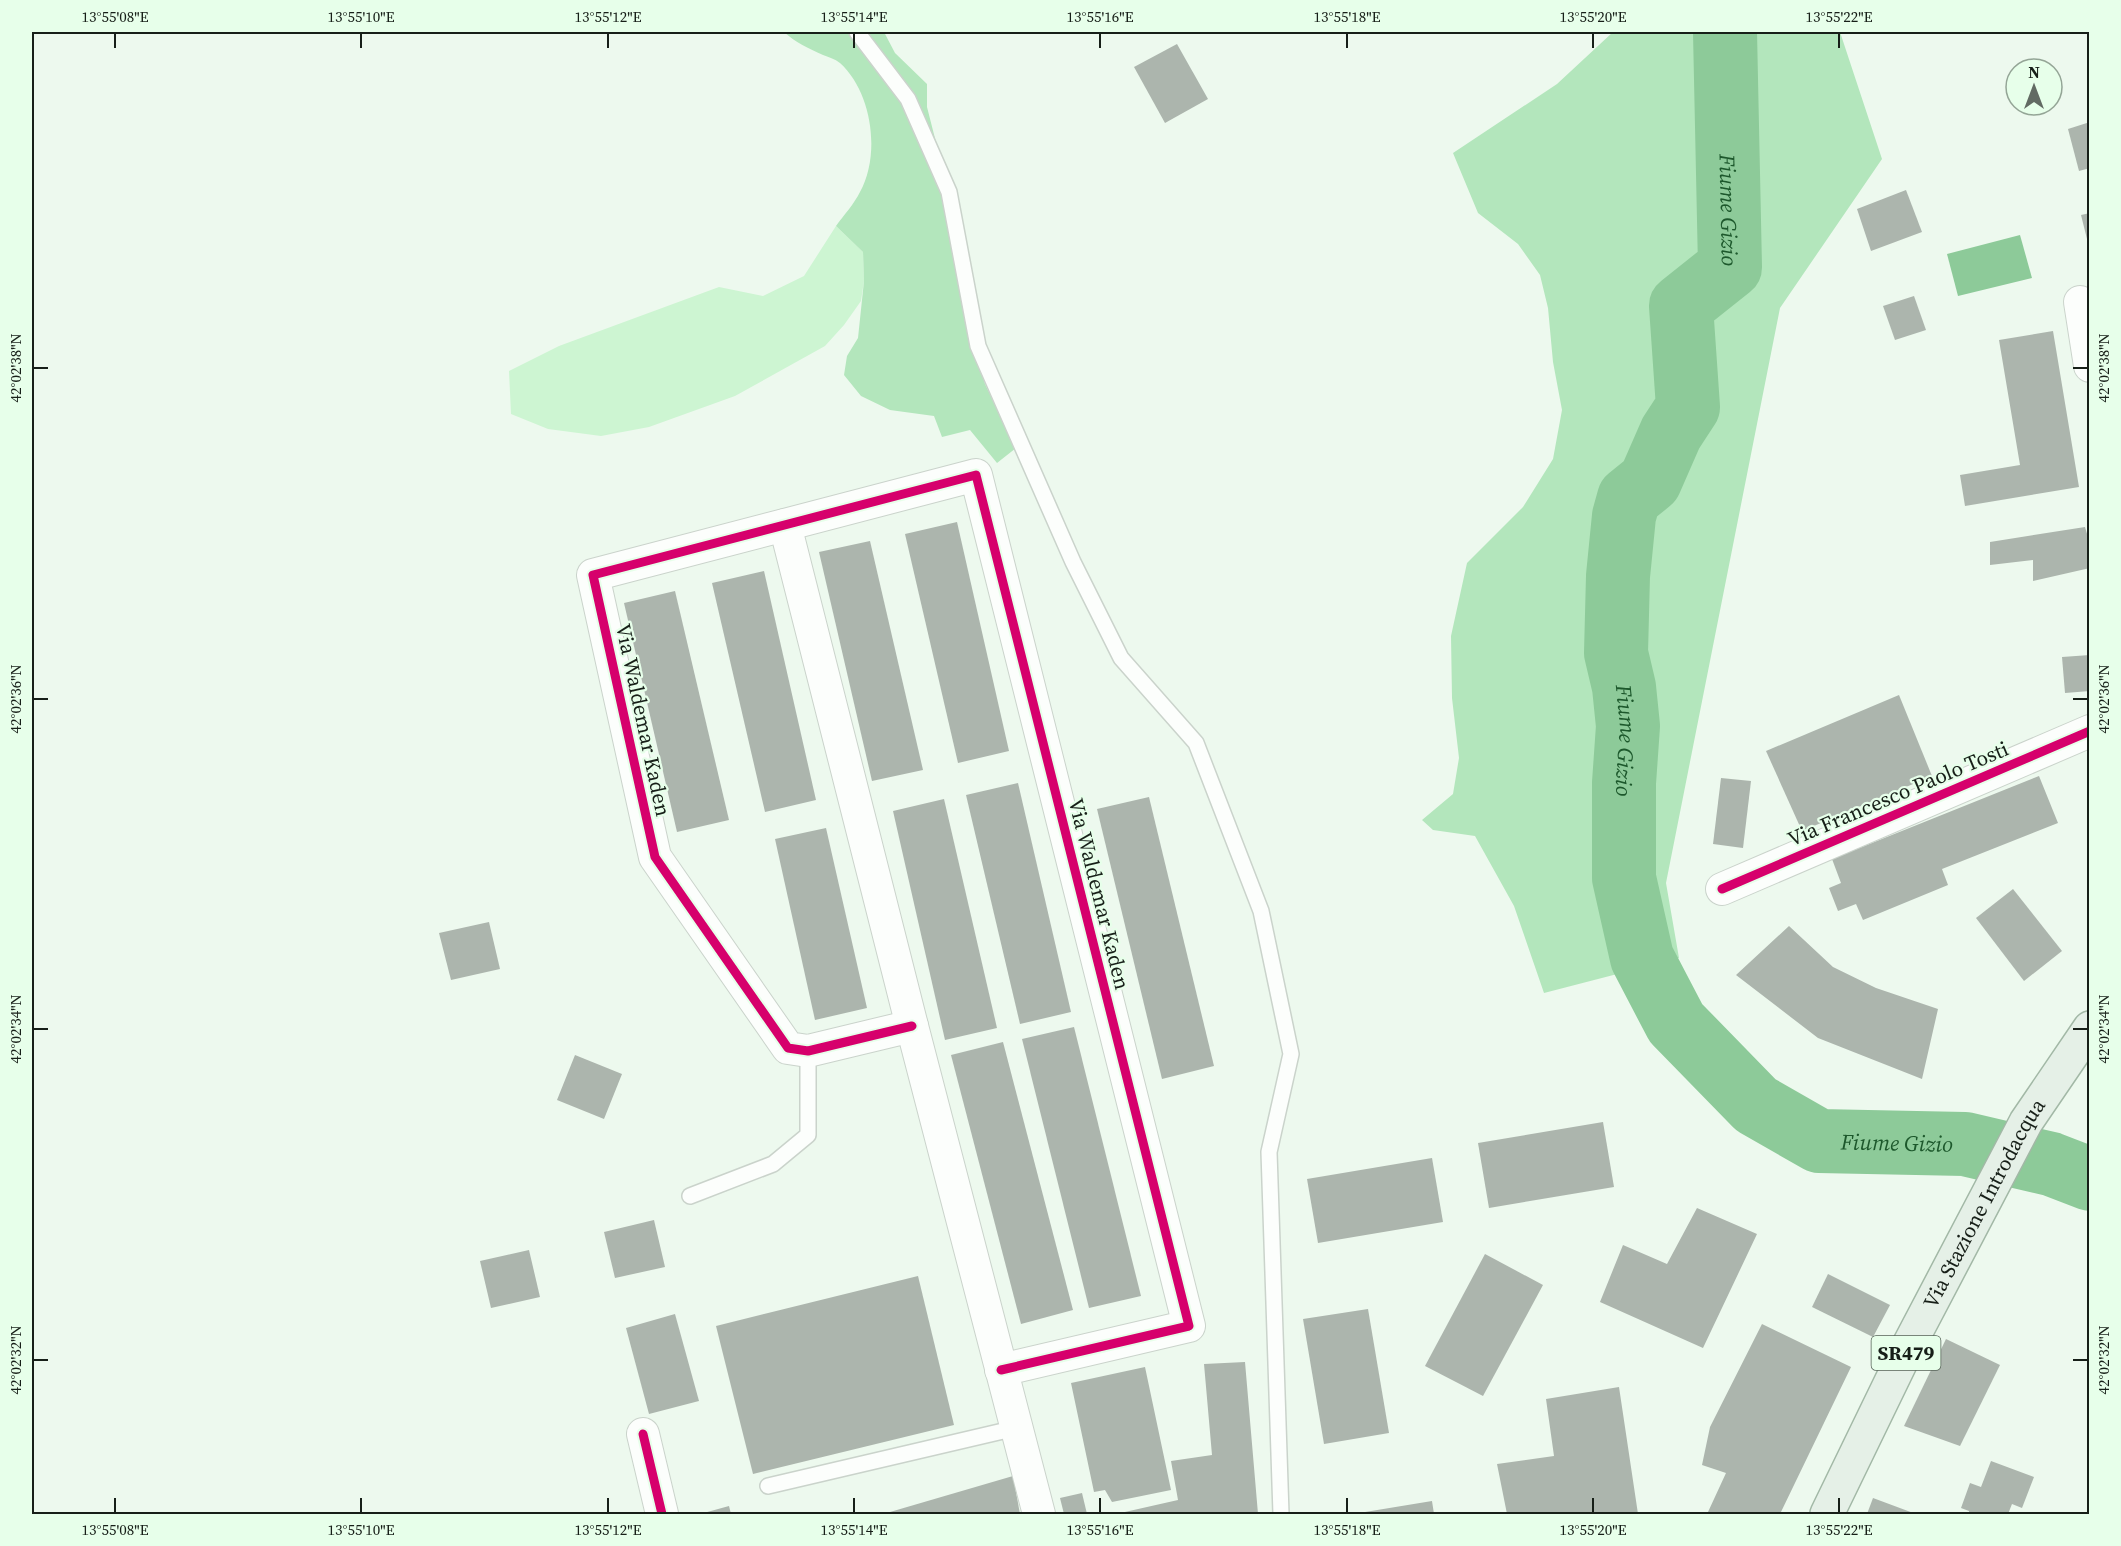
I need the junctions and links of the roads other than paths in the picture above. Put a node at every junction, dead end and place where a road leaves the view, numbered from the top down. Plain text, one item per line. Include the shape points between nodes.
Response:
1 (857, 32) edge
2 (2080, 302) dead end
3 (2090, 366) edge
4 (785, 525) junction
5 (2090, 731) edge
6 (1722, 889) dead end
7 (912, 1026) junction
8 (2090, 1028) edge
9 (808, 1051) junction
10 (690, 1196) dead end
11 (1001, 1370) junction
12 (1016, 1428) junction
13 (643, 1434) dead end
14 (768, 1486) dead end
15 (663, 1515) edge
16 (1039, 1515) edge
17 (1281, 1515) edge
18 (1827, 1515) edge

1 - 17 lane via 908,99 949,192 978,346 1073,562 1121,658 1196,742 1261,912 1291,1054 1269,1152
2 - 3 street
4 - 7 street
4 - 9 street, Via Waldemar Kaden via 593,575 655,857 788,1048
4 - 11 street, Via Waldemar Kaden via 976,475 1189,1326
5 - 6 street, Via Francesco Paolo Tosti
7 - 9 street
7 - 11 street
8 - 18 main road, Via Stazione Introdacqua / SR479 via 2026,1122 1909,1345
9 - 10 lane via 807,1135 773,1164
11 - 12 street
12 - 14 lane
12 - 16 street
13 - 15 street

